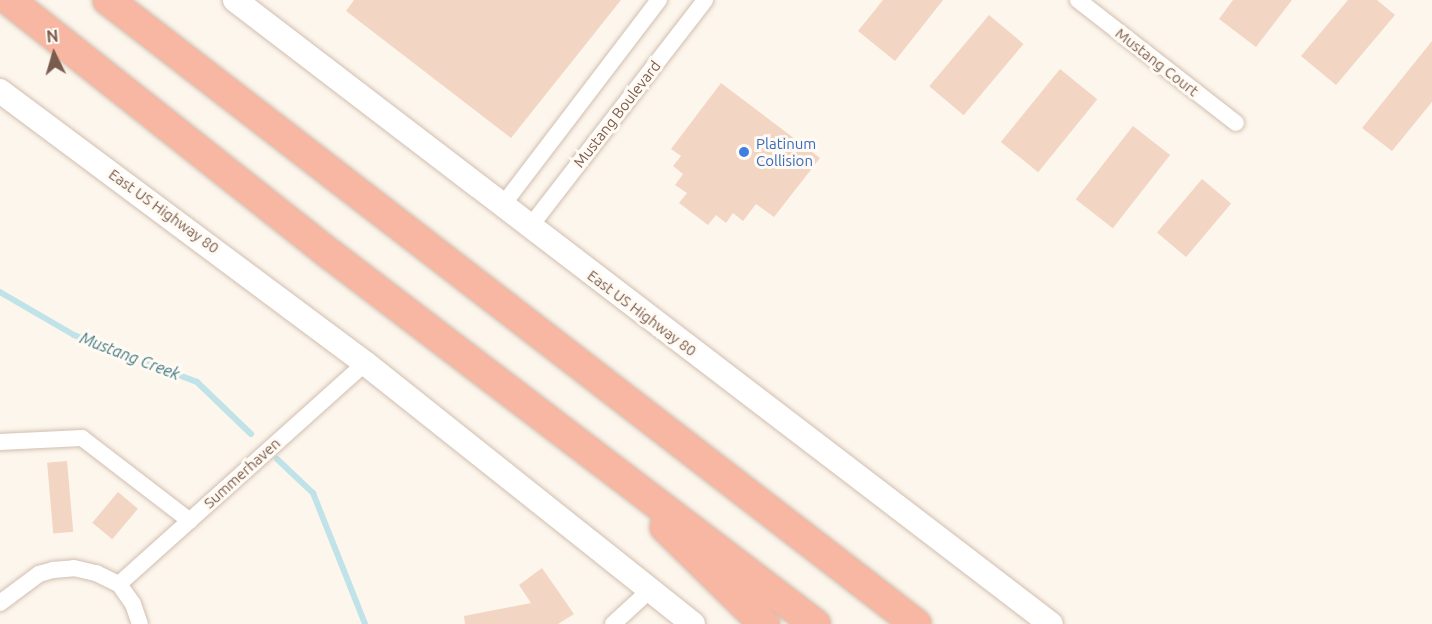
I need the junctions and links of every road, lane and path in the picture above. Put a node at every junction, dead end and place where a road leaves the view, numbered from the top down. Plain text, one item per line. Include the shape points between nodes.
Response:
1 (9, 0) edge
2 (108, 0) edge
3 (235, 0) edge
4 (659, 0) edge
5 (705, 0) edge
6 (1078, 0) edge
7 (0, 91) edge
8 (1236, 123) dead end
9 (502, 206) junction
10 (529, 228) junction
11 (365, 363) junction
12 (0, 442) edge
13 (627, 481) junction
14 (190, 520) junction
15 (119, 584) junction
16 (650, 590) junction
17 (0, 603) edge
18 (140, 624) edge
19 (613, 624) edge
20 (693, 624) edge
21 (764, 624) edge
22 (815, 624) edge
23 (916, 624) edge
24 (1050, 624) edge

1 - 13 highway via 331,255
2 - 23 highway
3 - 9 main road, East US Highway 80
4 - 9 street
5 - 10 street, Mustang Boulevard
6 - 8 street, Mustang Court
7 - 11 main road, East US Highway 80
9 - 10 main road, East US Highway 80
10 - 24 main road, East US Highway 80
11 - 14 street, Summerhaven
11 - 16 main road, East US Highway 80
12 - 14 street via 82,438
13 - 21 highway via 674,539
13 - 22 highway
14 - 15 street, Summerhaven
15 - 17 street via 74,568 53,570 39,574
15 - 18 street via 133,604
16 - 19 street
16 - 20 main road, East US Highway 80

